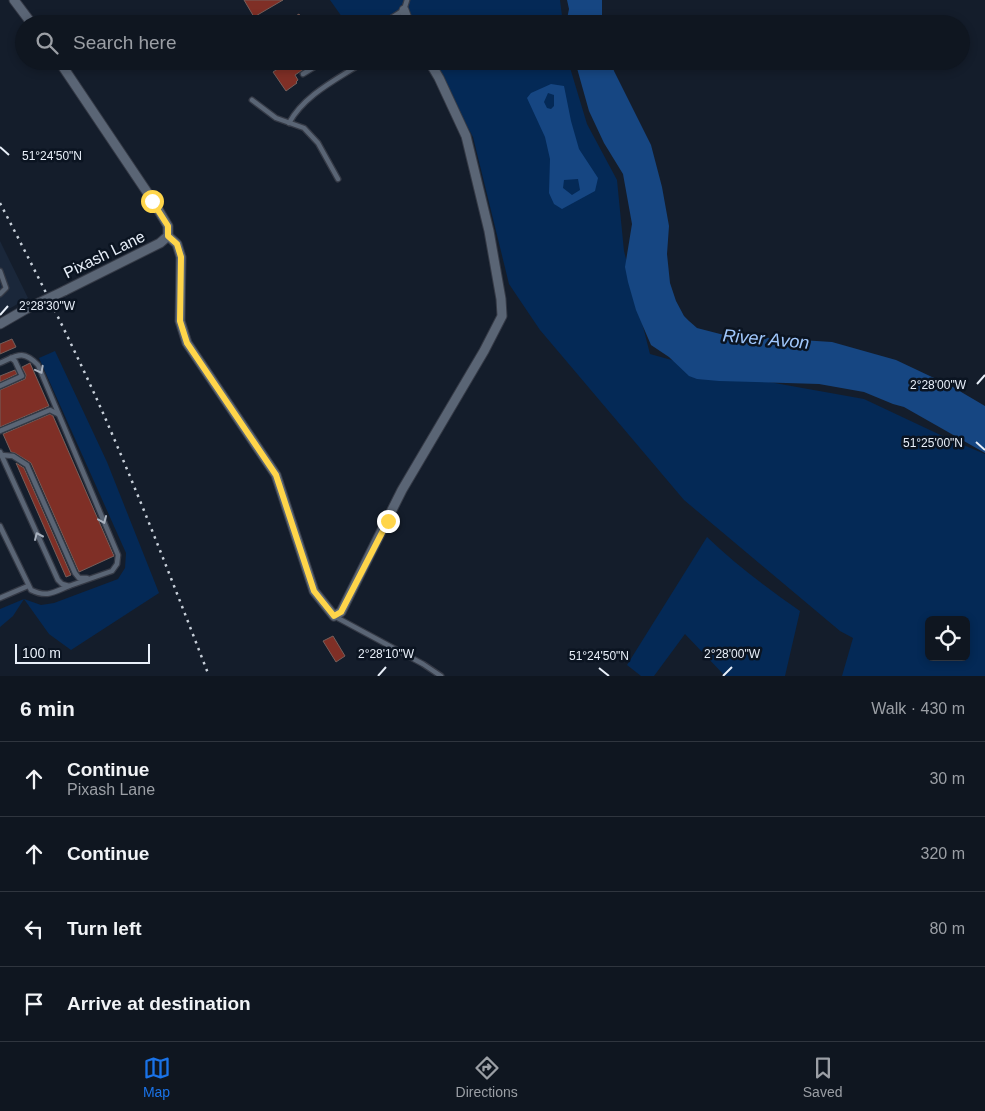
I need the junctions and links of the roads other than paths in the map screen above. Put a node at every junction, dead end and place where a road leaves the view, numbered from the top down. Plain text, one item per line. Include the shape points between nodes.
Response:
1 (14, 0) edge
2 (407, 0) edge
3 (404, 10) junction
4 (25, 15) edge
5 (396, 15) edge
6 (406, 15) edge
7 (65, 70) edge
8 (309, 70) edge
9 (351, 70) edge
10 (434, 70) edge
11 (303, 74) dead end
12 (252, 100) dead end
13 (289, 123) junction
14 (338, 179) dead end
15 (168, 236) junction
16 (0, 271) edge
17 (0, 294) edge
18 (0, 324) edge
19 (11, 358) junction
20 (0, 363) edge
21 (0, 386) edge
22 (59, 414) junction
23 (0, 431) edge
24 (1, 454) edge
25 (0, 526) edge
26 (90, 578) junction
27 (28, 586) junction
28 (69, 586) junction
29 (0, 598) edge
30 (334, 616) junction
31 (441, 676) edge

1 - 4 street
2 - 3 lane
3 - 5 lane
3 - 6 street
7 - 15 street, Pixash Lane via 168,226
8 - 11 lane
9 - 13 lane via 306,100
10 - 30 street via 466,136 489,231 502,316 402,490 341,612
12 - 13 lane via 276,118
13 - 14 lane via 304,128 318,143
15 - 18 street, Pixash Lane, bridge
15 - 30 street via 177,244 181,257 180,321 187,343 276,475 314,591
16 - 17 lane via 6,288
19 - 20 lane
19 - 21 lane via 22,376
19 -> 22 lane via 19,355 30,357 38,365
22 - 23 lane via 50,410
22 -> 26 lane via 118,555 112,571
24 - 26 lane via 13,456 27,465 75,574 79,578
28 -> 24 lane via 58,580
25 - 27 lane
26 - 28 lane
27 - 28 lane via 41,595
27 - 29 lane
30 - 31 lane

